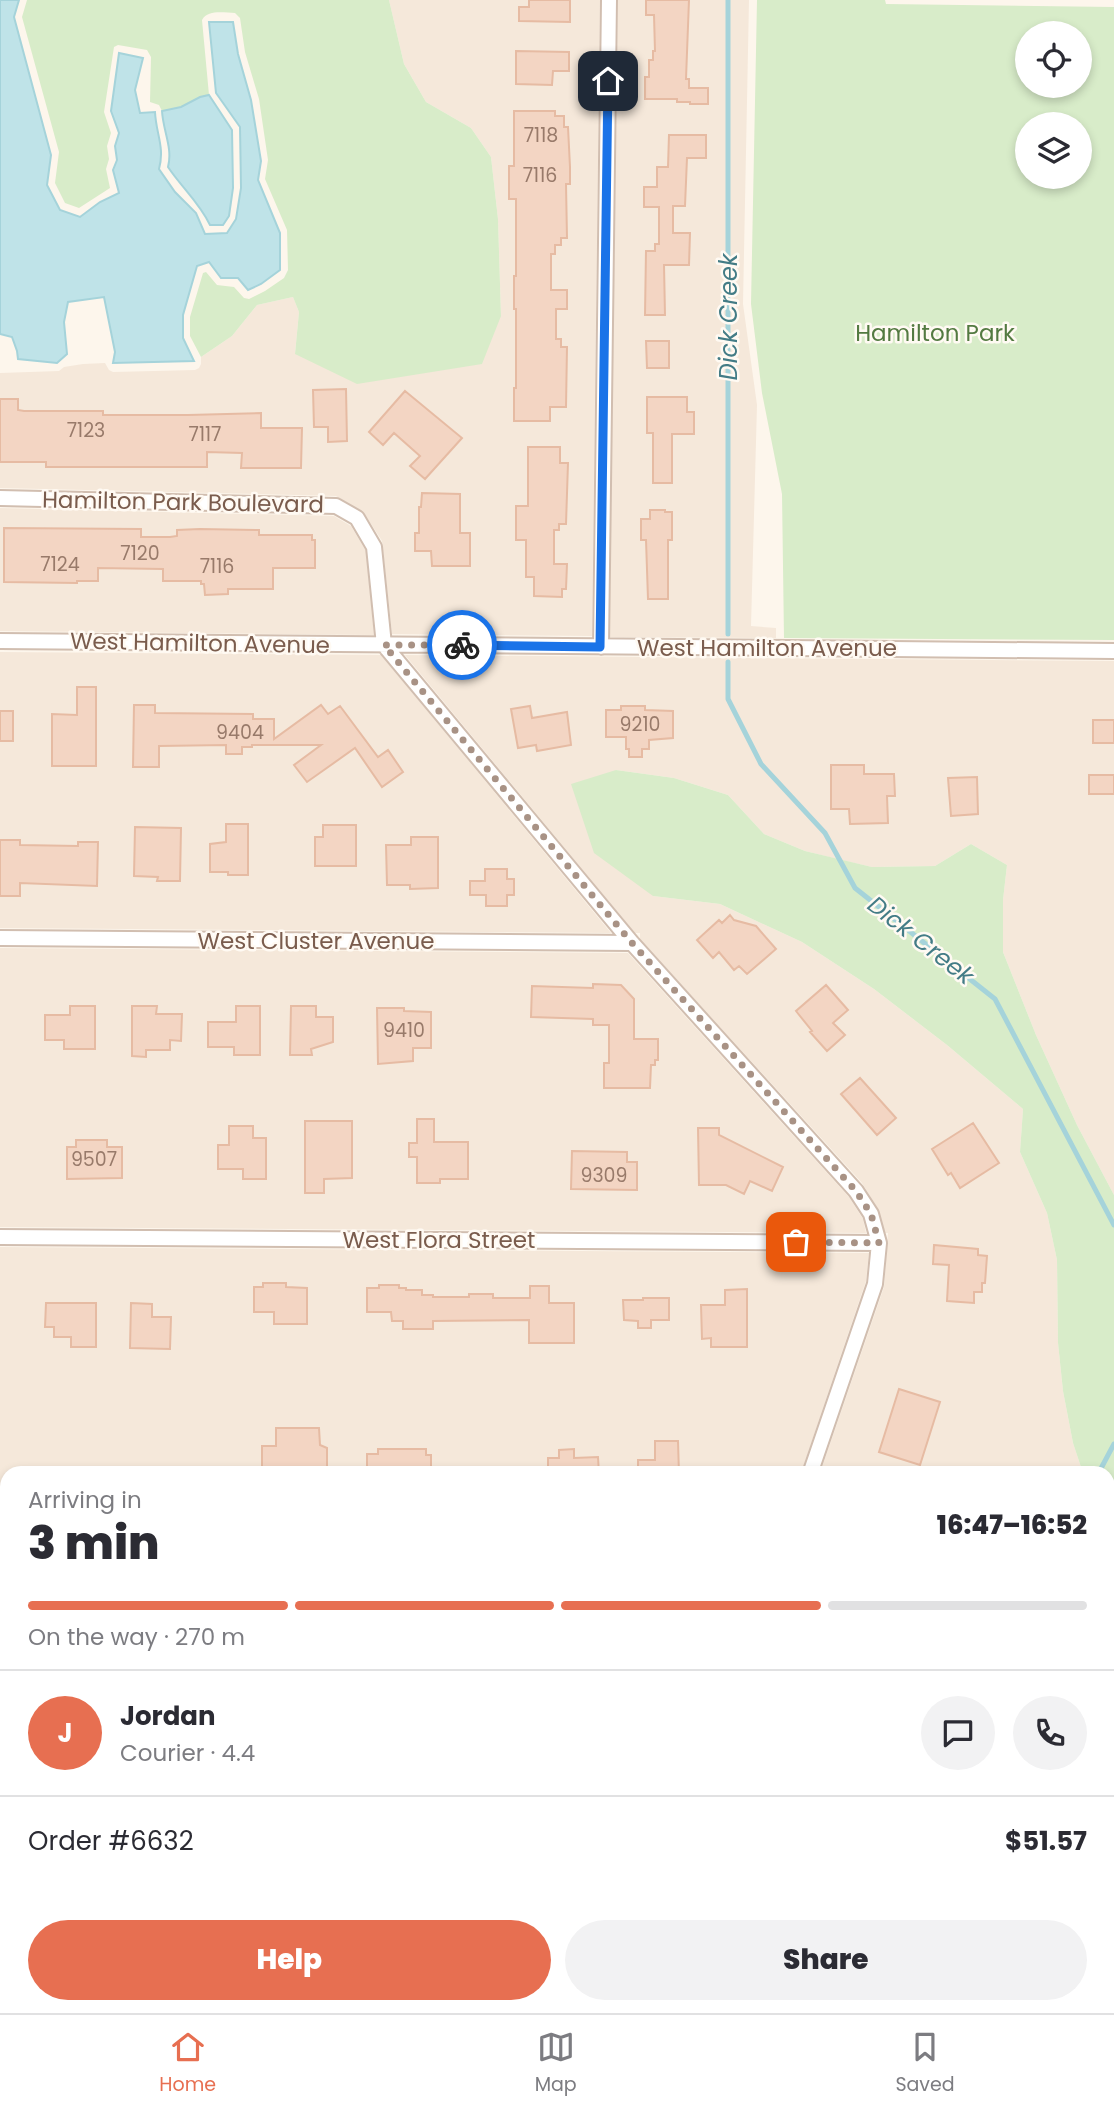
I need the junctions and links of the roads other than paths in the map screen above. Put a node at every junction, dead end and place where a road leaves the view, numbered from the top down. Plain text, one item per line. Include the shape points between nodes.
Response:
1 (609, 0) edge
2 (0, 498) edge
3 (0, 641) edge
4 (384, 645) junction
5 (600, 647) junction
6 (1114, 651) edge
7 (0, 938) edge
8 (632, 943) junction
9 (0, 1237) edge
10 (879, 1243) junction
11 (813, 1466) edge

1 - 5 street
2 - 4 street, Hamilton Park Boulevard via 335,506 357,518 374,547
3 - 4 street, West Hamilton Avenue
4 - 5 street, West Hamilton Avenue
4 - 8 street
5 - 6 street, West Hamilton Avenue
7 - 8 street, West Cluster Avenue
8 - 10 street via 856,1191 871,1214
9 - 10 street, West Flora Street
10 - 11 street via 875,1284

